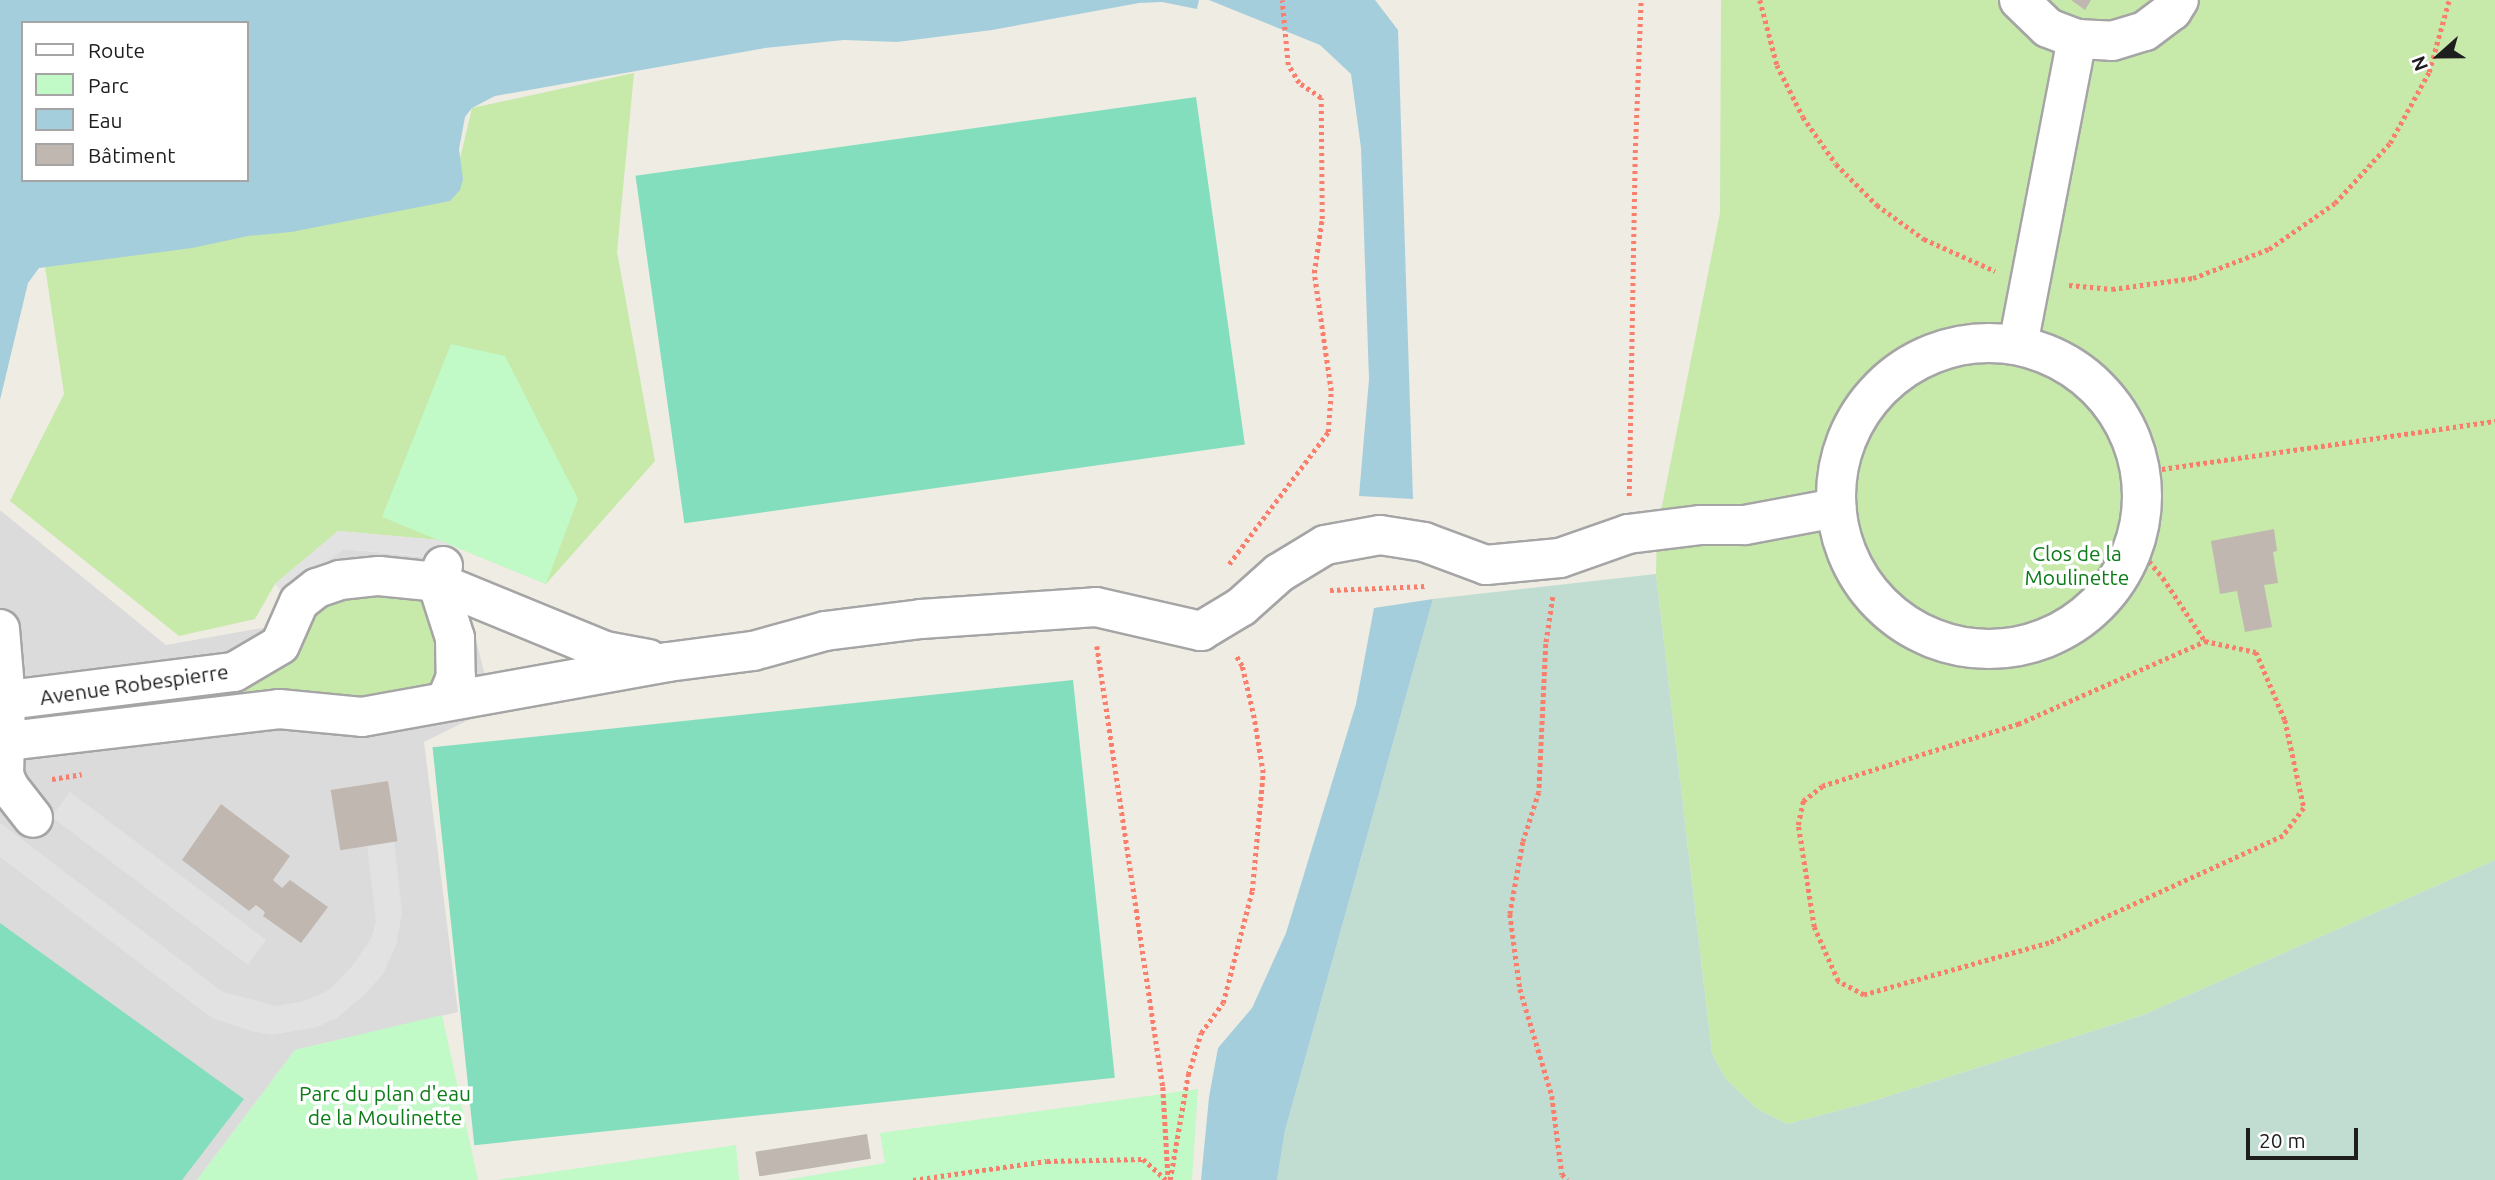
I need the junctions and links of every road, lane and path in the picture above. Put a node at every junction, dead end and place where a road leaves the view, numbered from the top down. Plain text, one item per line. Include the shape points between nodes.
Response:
1 (1282, 0) edge
2 (1641, 0) edge
3 (1760, 0) edge
4 (2019, 0) edge
5 (2179, 0) edge
6 (2449, 0) edge
7 (2077, 39) junction
8 (2032, 282) junction
9 (2018, 345) junction
10 (2495, 421) edge
11 (2141, 472) junction
12 (1836, 508) junction
13 (1628, 534) junction
14 (2136, 545) junction
15 (1560, 558) junction
16 (441, 570) junction
17 (1096, 607) junction
18 (0, 629) edge
19 (1224, 632) junction
20 (2205, 641) junction
21 (668, 662) junction
22 (3, 701) edge
23 (446, 701) junction
24 (4, 742) edge
25 (33, 818) dead end
26 (913, 1180) edge
27 (1168, 1180) edge
28 (1568, 1180) edge

1 - 19 path via 1288,65 1299,83 1321,98 1322,219 1314,273 1331,391 1328,432 1223,573 1217,594
2 - 13 path
3 - 8 path via 1777,65 1803,117 1844,173 1877,205 1924,239 1976,265
4 - 7 street via 2048,28
5 - 7 street via 2145,31 2112,41
6 - 8 path via 2429,72 2390,143 2335,203 2269,249 2193,278 2139,286 2112,289
7 - 8 street
8 - 9 street
9 - 11 street via 2063,360 2100,389 2127,427
9 - 12 street via 1969,343 1921,358 1880,386 1851,426 1836,474
10 - 11 path
11 - 14 street via 2143,509
12 - 13 street via 1745,524
12 - 14 street via 1855,572 1887,611 1929,639 1979,650 2029,646 2075,625 2112,590
13 - 15 street
14 - 20 path
15 - 19 street via 1486,565 1424,542 1380,535 1325,545 1279,573 1241,607
15 - 28 path via 1546,644 1539,792 1523,842 1510,914 1520,989 1552,1096 1562,1174
16 - 21 street, Avenue Robespierre via 605,651
16 - 22 street, Avenue Robespierre via 340,580 317,588 299,602 280,645 234,672
16 - 23 street via 455,638 456,677
17 - 19 street
17 - 21 street via 825,631 753,650
17 - 27 path via 1097,648 1163,1087
18 - 22 street
19 - 27 path via 1242,666 1263,773 1258,840 1237,955 1223,1003 1201,1033 1188,1075
20 - 20 path via 2256,652 2285,720 2304,808 2283,836 2049,943 1864,995 1838,981 1814,927 1798,825 1803,801 1822,786 2018,724
21 - 23 street, Avenue Robespierre
22 - 24 street
23 - 24 street, Avenue Robespierre via 362,717 279,709
24 - 25 street via 4,775
26 - 27 path via 1047,1161 1143,1159

